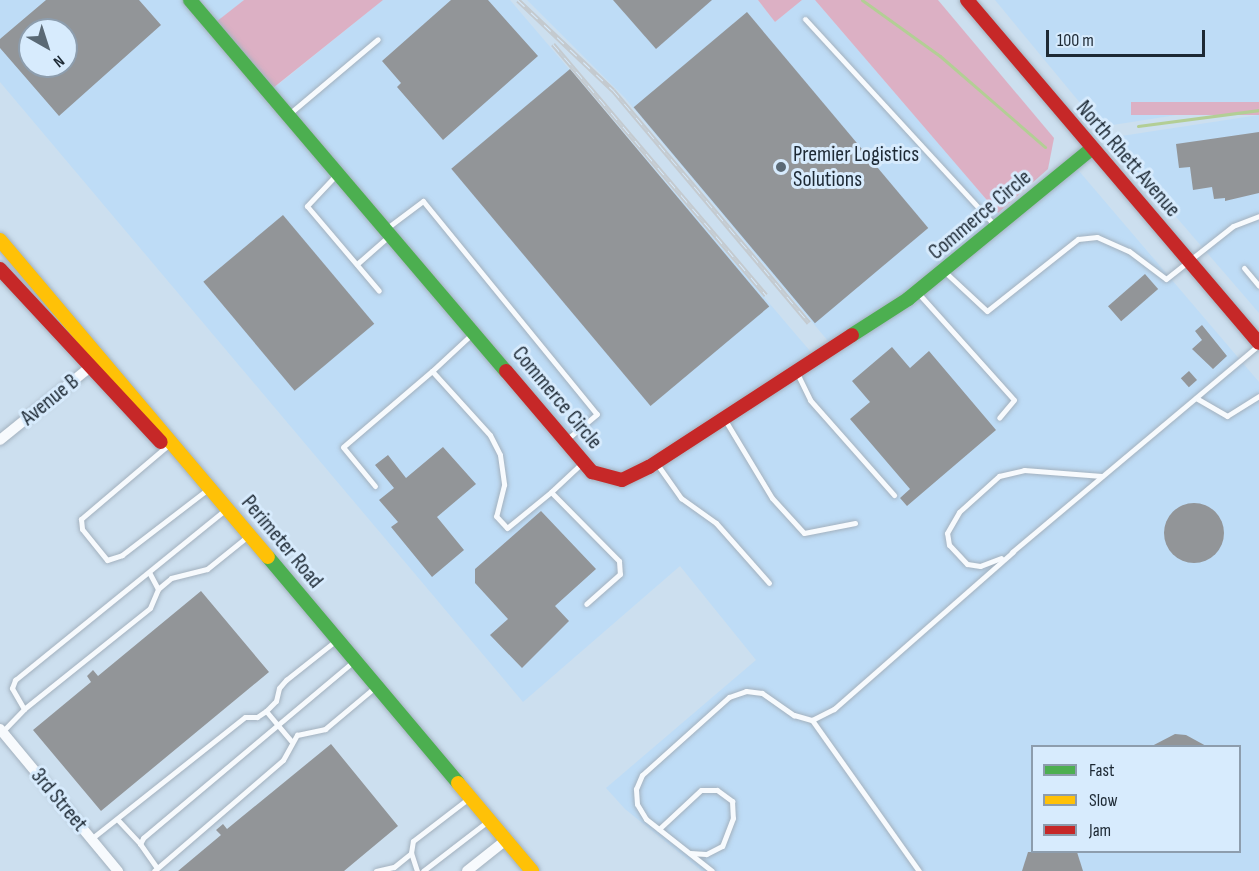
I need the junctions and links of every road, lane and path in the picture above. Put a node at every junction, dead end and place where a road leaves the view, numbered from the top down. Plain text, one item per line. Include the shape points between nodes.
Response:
1 (190, 0) edge
2 (967, 0) edge
3 (806, 19) dead end
4 (378, 39) dead end
5 (288, 115) junction
6 (1091, 149) junction
7 (338, 173) junction
8 (1259, 216) edge
9 (997, 228) junction
10 (388, 232) junction
11 (0, 240) edge
12 (1187, 260) junction
13 (357, 264) junction
14 (1244, 268) dead end
15 (0, 269) edge
16 (945, 272) junction
17 (1259, 286) edge
18 (379, 291) dead end
19 (917, 292) junction
20 (474, 333) junction
21 (1259, 344) edge
22 (100, 359) junction
23 (89, 369) junction
24 (432, 371) junction
25 (796, 371) junction
26 (1259, 396) edge
27 (1196, 398) junction
28 (724, 418) junction
29 (999, 418) dead end
30 (0, 440) edge
31 (565, 440) junction
32 (169, 445) junction
33 (583, 462) junction
34 (656, 463) junction
35 (1102, 476) junction
36 (375, 486) dead end
37 (209, 488) junction
38 (551, 492) junction
39 (894, 495) dead end
40 (226, 509) junction
41 (855, 523) dead end
42 (249, 535) junction
43 (1013, 552) junction
44 (149, 572) junction
45 (769, 583) dead end
46 (158, 589) junction
47 (586, 603) dead end
48 (337, 640) junction
49 (355, 661) junction
50 (376, 686) junction
51 (24, 709) junction
52 (266, 711) junction
53 (812, 720) junction
54 (279, 725) junction
55 (1, 731) edge
56 (291, 741) junction
57 (470, 797) junction
58 (118, 820) junction
59 (489, 820) junction
60 (659, 829) junction
61 (91, 839) junction
62 (506, 840) junction
63 (140, 844) junction
64 (688, 852) junction
65 (411, 853) junction
66 (155, 869) edge
67 (118, 871) edge
68 (376, 871) edge
69 (417, 871) edge
70 (423, 871) edge
71 (467, 871) edge
72 (532, 871) edge
73 (712, 871) edge
74 (920, 871) edge

1 - 5 street, Commerce Circle
2 - 6 street, North Rhett Avenue
3 - 9 lane
4 - 5 lane
5 - 7 street, Commerce Circle
6 - 9 street, Commerce Circle
6 - 12 street, North Rhett Avenue
7 - 10 street, Commerce Circle
7 - 13 lane via 307,206
8 - 12 lane via 1233,226
9 - 16 street, Commerce Circle
10 - 13 lane
10 - 20 street, Commerce Circle
10 - 31 lane via 423,201 597,414
11 - 22 street
12 - 16 lane via 1162,279 1129,251 1097,237 1078,239 987,311
12 - 21 street, North Rhett Avenue
13 - 18 lane
14 - 17 lane
15 - 23 street
16 - 19 street, Commerce Circle
19 - 25 street, Commerce Circle
19 - 29 lane via 1014,400
20 - 24 lane
20 - 31 street, Commerce Circle
21 - 27 lane
22 - 23 street, Avenue B
22 - 32 street
23 - 30 street, Avenue B
23 - 32 street
24 - 36 lane via 343,447
24 - 38 lane via 490,435 500,455 504,485 496,516 507,528
25 - 28 street, Commerce Circle
25 - 39 lane via 810,400
26 - 27 lane via 1227,416
27 - 35 lane
28 - 34 street, Commerce Circle
28 - 41 lane via 772,498 804,533
31 - 33 street, Commerce Circle
32 - 37 street, Perimeter Road
32 - 37 lane via 81,519 82,529 107,560 122,555
33 - 34 street, Commerce Circle via 592,472 622,480
33 - 38 lane
34 - 45 lane via 681,498 716,524
35 - 43 lane
35 - 43 lane via 1008,472 950,522 949,545 967,564 989,563
37 - 40 street, Perimeter Road
38 - 47 lane via 619,561 620,574
40 - 42 street, Perimeter Road
40 - 44 lane
42 - 46 lane via 207,569 171,578
42 - 48 street, Perimeter Road
43 - 53 lane via 834,709
44 - 46 lane
44 - 51 lane via 15,680 12,688
46 - 51 lane via 150,608
48 - 49 street, Perimeter Road
48 - 52 lane via 286,680
49 - 50 street, Perimeter Road
49 - 54 lane
50 - 56 lane via 325,729 297,735
50 - 57 street, Perimeter Road
51 - 55 lane
52 - 54 lane
52 - 58 lane via 257,717 245,717
53 - 60 lane via 794,715 762,693 729,697 642,775 636,789 637,804 646,819
53 - 74 lane
54 - 56 lane
54 - 63 lane via 143,837
55 - 61 street, 3rd Street
56 - 66 lane via 283,760
57 - 59 street, Perimeter Road
57 - 65 lane via 413,842
58 - 61 lane
58 - 63 lane
59 - 62 street, Perimeter Road
59 - 70 lane
60 - 64 lane
60 - 64 lane via 701,790 717,790 732,801 734,819 722,846 706,854
61 - 67 street, 3rd Street
62 - 71 street
62 - 72 street, Perimeter Road
63 - 66 lane
64 - 73 lane
65 - 68 lane via 394,867
65 - 69 lane

